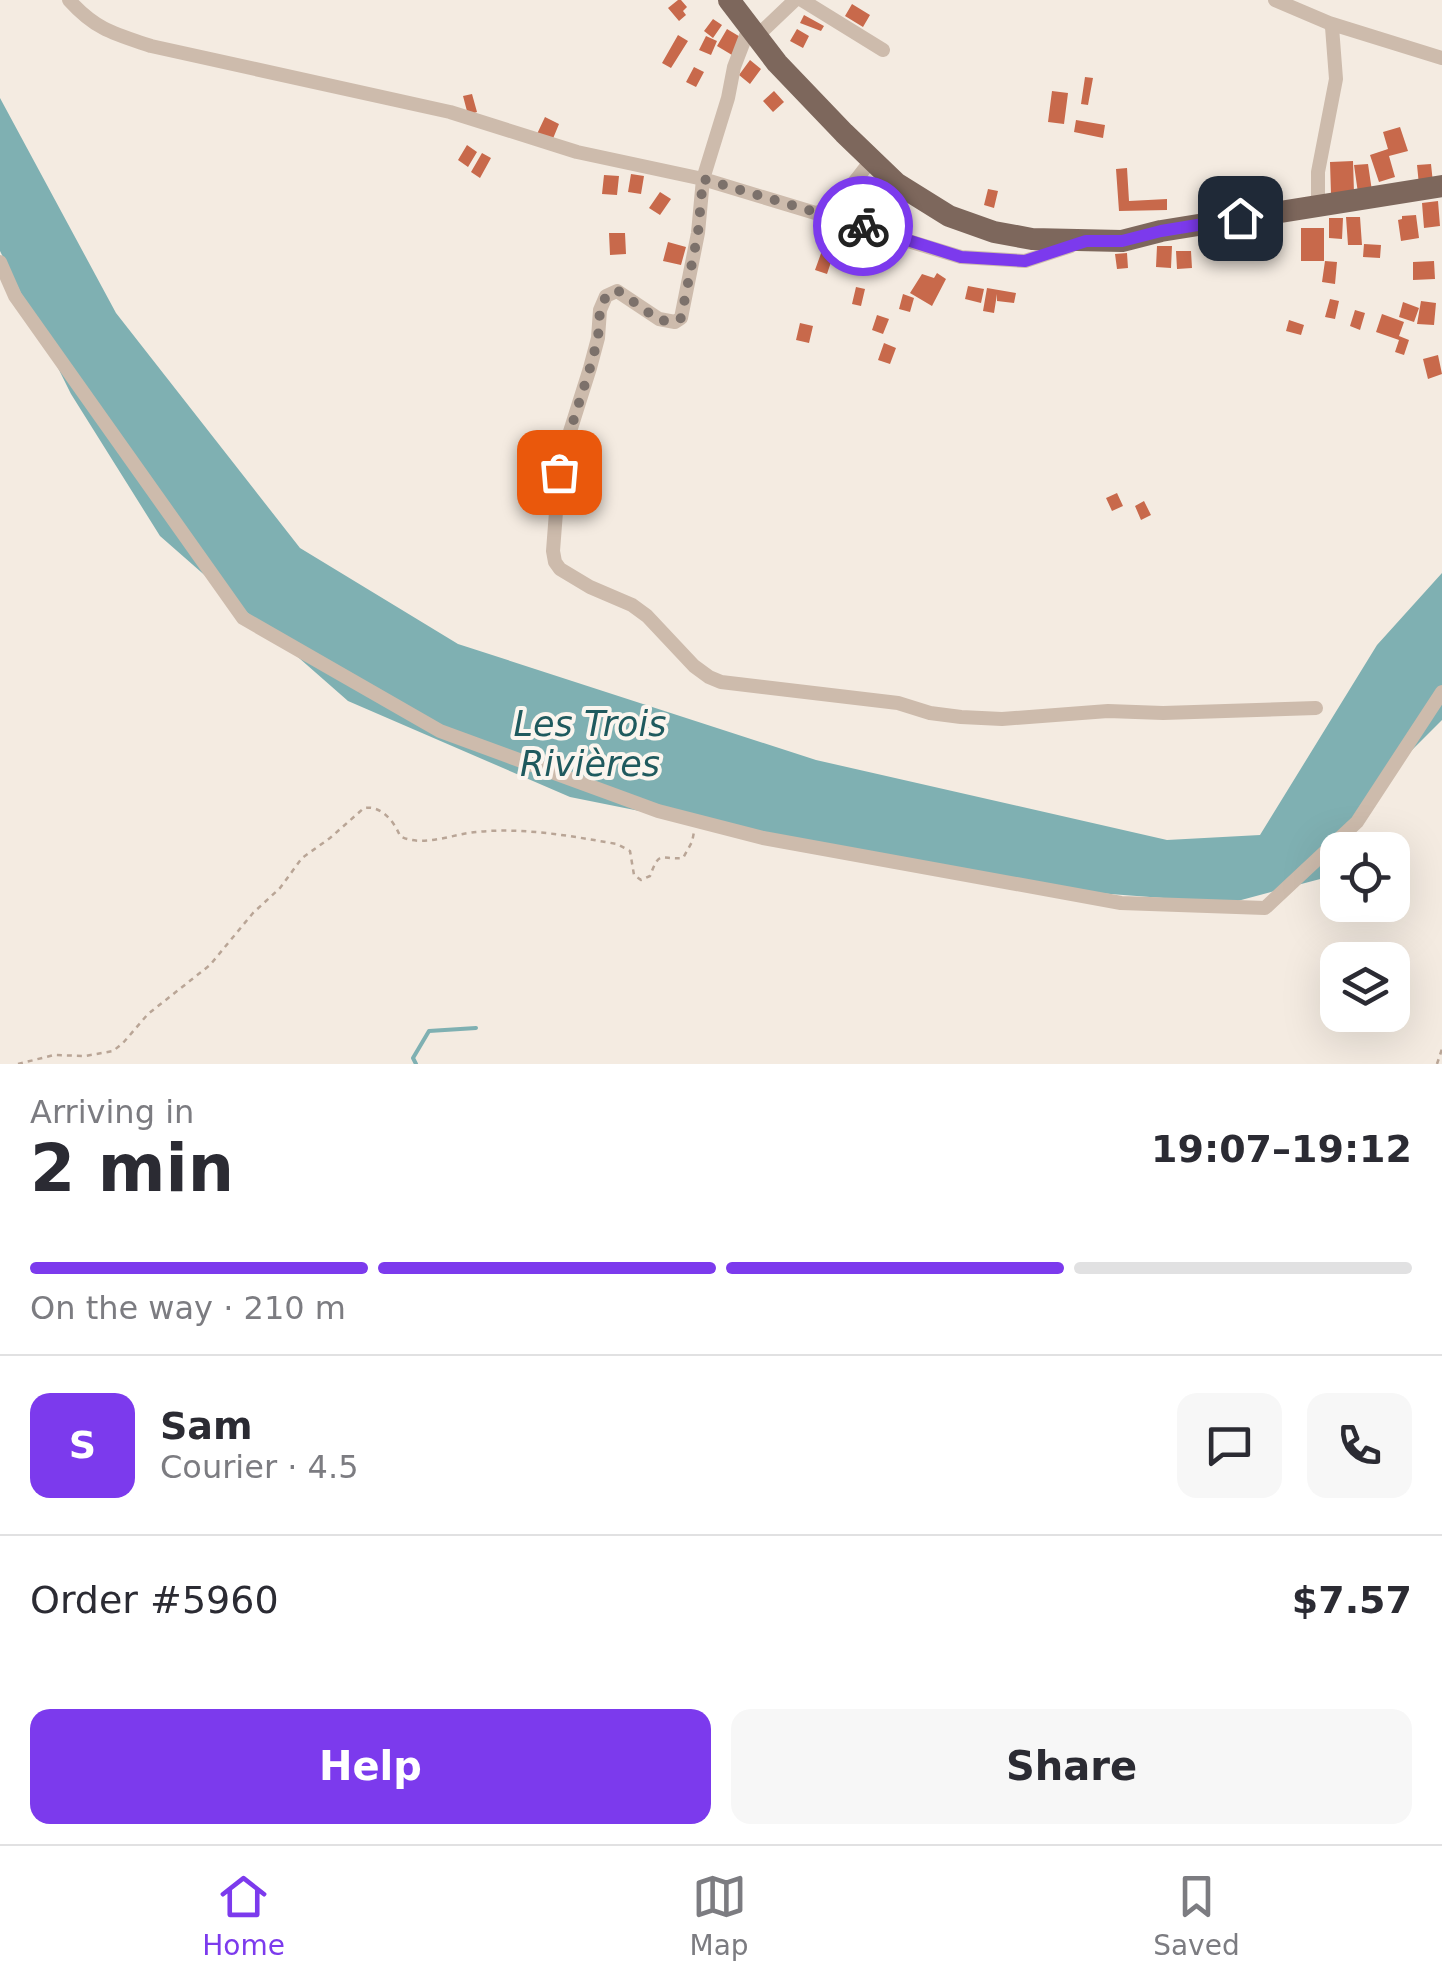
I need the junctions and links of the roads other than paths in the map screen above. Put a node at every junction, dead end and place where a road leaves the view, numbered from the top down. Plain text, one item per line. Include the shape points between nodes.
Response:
1 (69, 0) edge
2 (798, 0) edge
3 (1275, 0) edge
4 (743, 16) edge
5 (1330, 22) junction
6 (883, 50) dead end
7 (1442, 58) edge
8 (872, 160) junction
9 (703, 179) junction
10 (1442, 186) edge
11 (1318, 206) junction
12 (818, 212) junction
13 (1086, 241) junction
14 (0, 262) edge
15 (1442, 692) edge
16 (1316, 708) dead end

1 - 9 street via 106,32 152,46 450,112 576,152
2 - 4 street
2 - 6 street
3 - 5 street
4 - 8 main road via 777,63
4 - 9 street
5 - 7 street
5 - 11 street via 1336,80
8 - 12 street via 841,198
8 - 13 main road via 949,216 1032,239
9 - 12 street
9 - 16 street via 681,318 659,320 617,290 600,310 559,472 553,551 560,569 632,605 709,678 740,686 851,696 960,718
10 - 11 main road
11 - 13 main road via 1122,241
12 - 13 street via 961,257 1025,261
14 - 15 street via 15,296 242,618 440,731 658,811 782,841 1121,903 1265,908 1357,822

